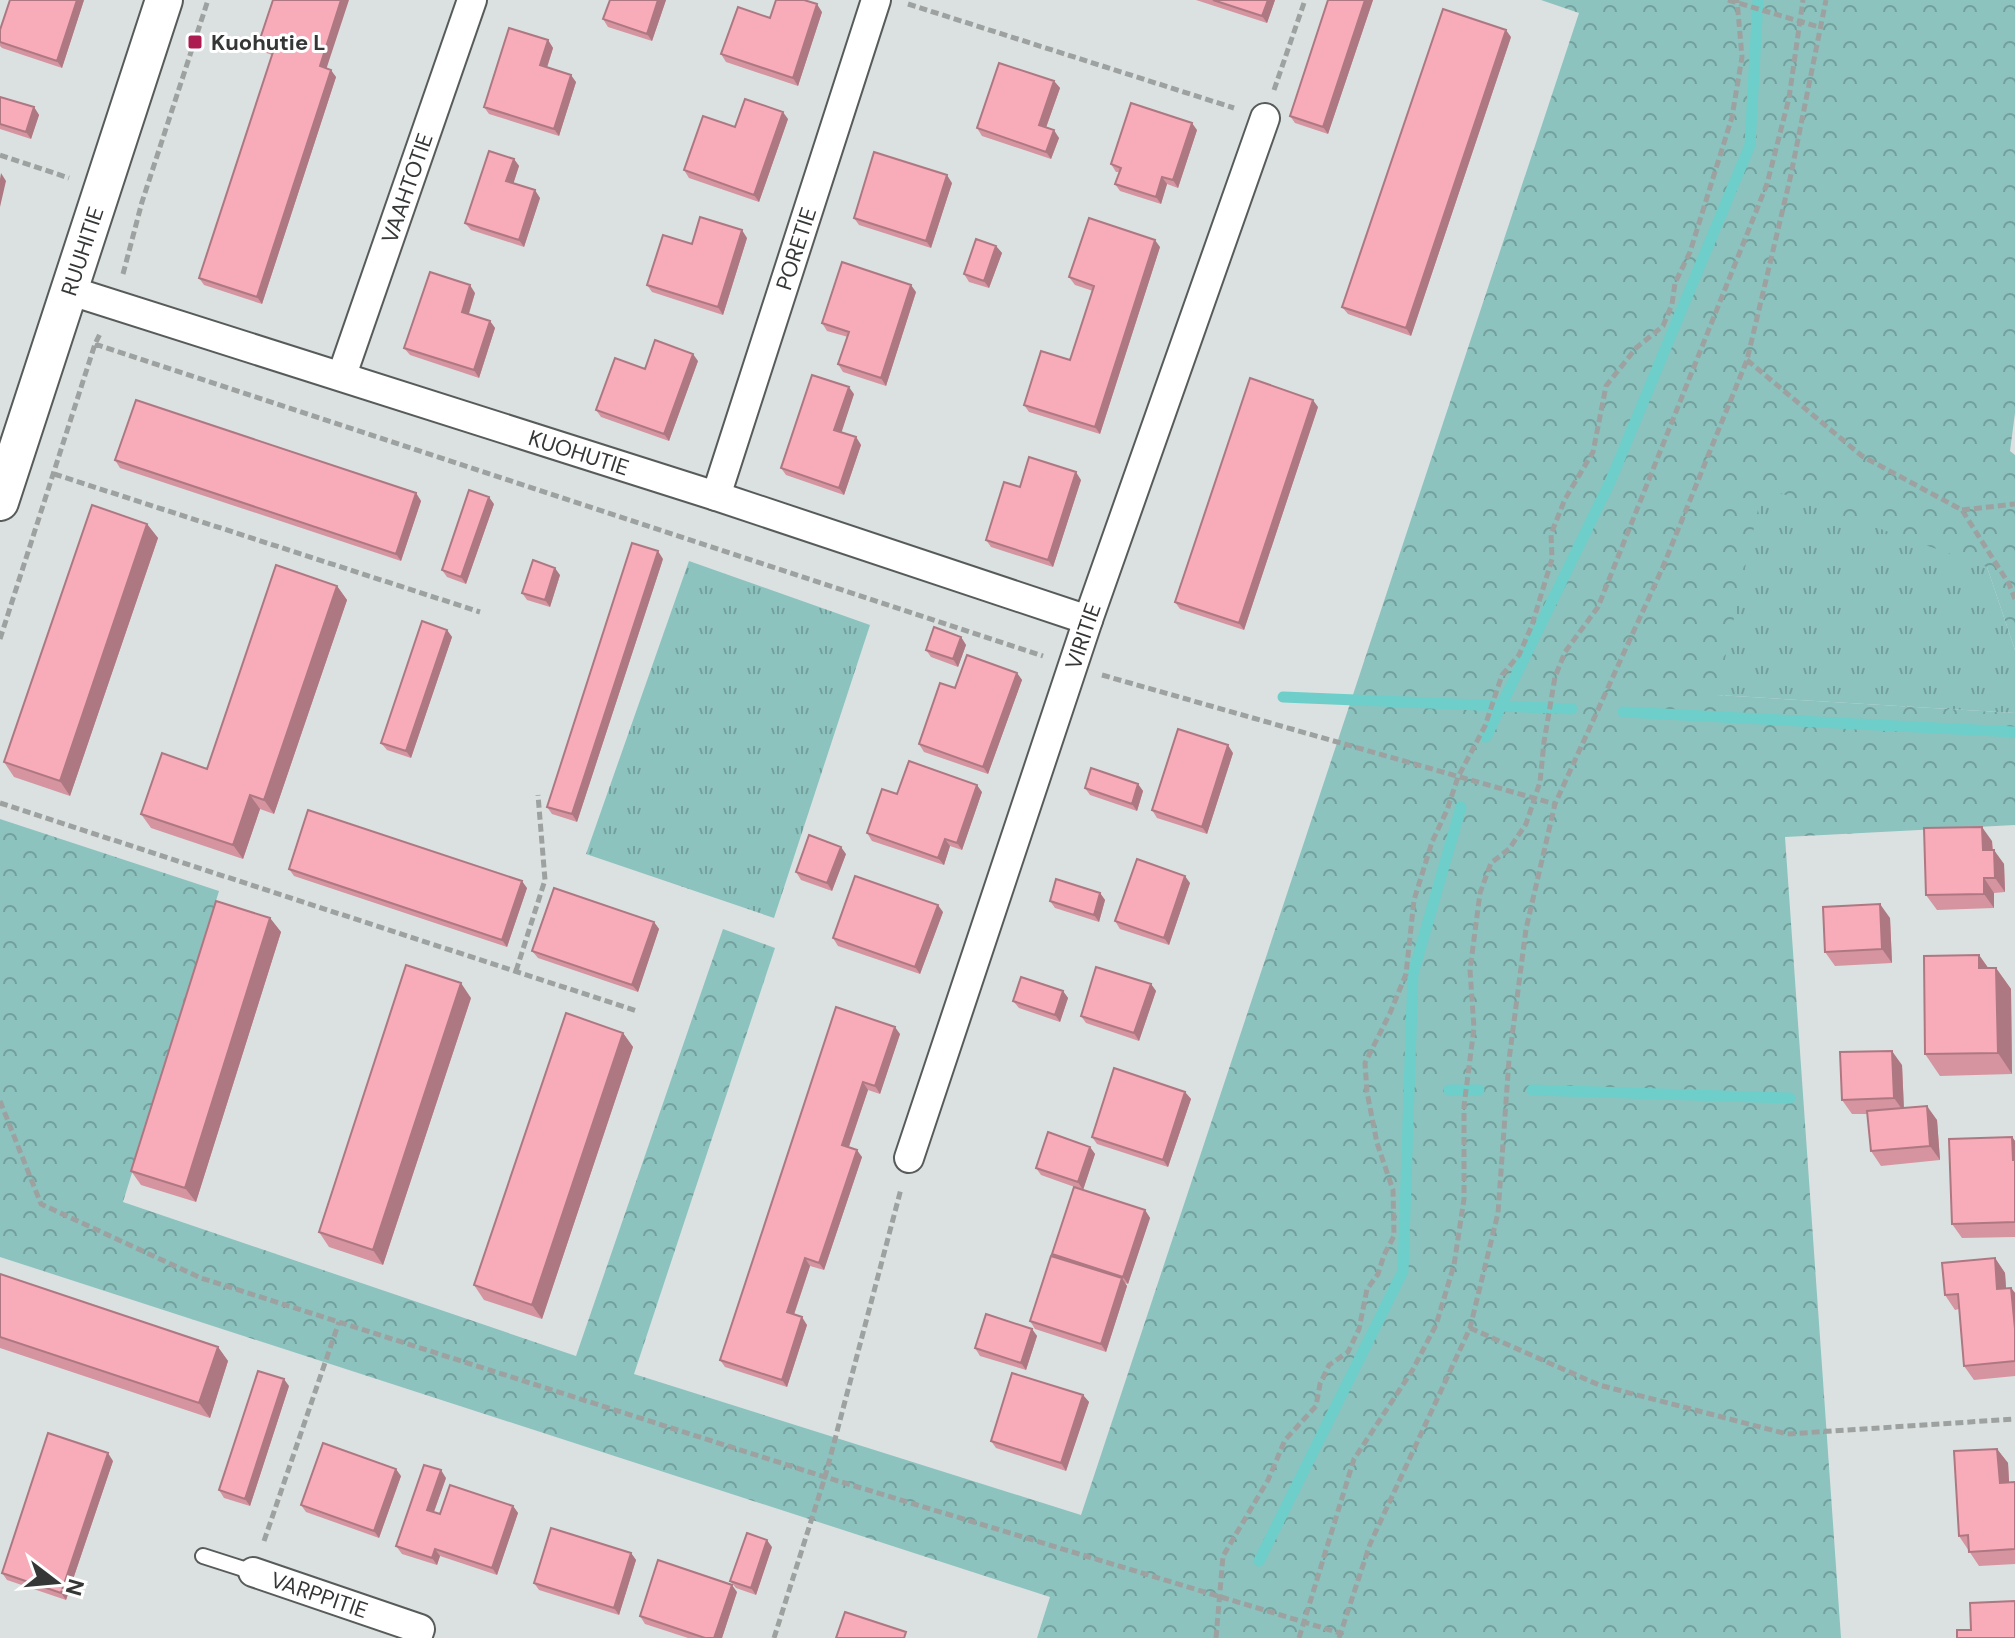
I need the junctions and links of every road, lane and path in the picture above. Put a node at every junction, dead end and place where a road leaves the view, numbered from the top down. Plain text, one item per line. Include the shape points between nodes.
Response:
1 (164, 0) edge
2 (472, 0) edge
3 (876, 0) edge
4 (894, 0) edge
5 (1305, 0) edge
6 (1728, 0) edge
7 (1803, 0) edge
8 (1826, 0) edge
9 (1737, 1) edge
10 (1819, 27) junction
11 (1265, 118) junction
12 (68, 290) junction
13 (95, 344) dead end
14 (1747, 360) junction
15 (342, 375) junction
16 (54, 474) dead end
17 (716, 496) junction
18 (0, 502) edge
19 (2015, 504) edge
20 (1962, 510) junction
21 (2015, 599) edge
22 (480, 612) dead end
23 (1088, 620) junction
24 (1074, 667) junction
25 (1458, 777) junction
26 (538, 795) dead end
27 (1535, 799) junction
28 (0, 803) edge
29 (1555, 804) junction
30 (516, 971) junction
31 (637, 1011) dead end
32 (0, 1101) edge
33 (909, 1158) joint
34 (339, 1322) junction
35 (1470, 1328) junction
36 (2015, 1419) edge
37 (825, 1477) junction
38 (203, 1556) dead end
39 (253, 1572) junction
40 (1220, 1597) junction
41 (1303, 1622) junction
42 (1339, 1635) edge
43 (417, 1638) edge
44 (774, 1638) edge
45 (1216, 1638) edge
46 (1299, 1638) edge
47 (1346, 1638) edge

1 - 12 street, RUUHITIE
2 - 15 street, VAAHTOTIE
3 - 17 street, PORETIE
4 - 11 path
5 - 11 path
6 - 9 path
7 - 27 path via 1789,98 1767,184 1598,607 1565,652 1555,677
8 - 10 path
9 - 10 path
9 - 25 path via 1742,57 1732,117 1672,304 1663,326 1636,348 1606,386 1593,452 1551,534 1552,559 1532,625 1519,655 1502,675 1485,726
10 - 14 path
11 - 23 street, VIRITIE
12 - 15 street, KUOHUTIE
12 - 18 street, RUUHITIE
13 - 24 path
14 - 20 path via 1862,456
14 - 29 path via 1662,569
15 - 17 street, KUOHUTIE
16 - 22 path
17 - 23 street, KUOHUTIE
19 - 20 path
20 - 21 path
23 - 24 street, VIRITIE
24 - 25 path
24 - 33 street, VIRITIE
25 - 27 path
25 - 40 path via 1414,900 1406,974 1365,1063 1377,1143 1393,1190 1394,1236 1367,1289 1348,1352 1329,1365 1316,1406 1285,1440 1223,1556
26 - 30 path via 545,880
27 - 29 path
27 - 41 path via 1509,849 1491,863 1480,893 1470,970 1474,1028 1464,1106 1464,1199 1454,1265 1436,1325 1354,1459
28 - 30 path
29 - 35 path via 1526,929 1509,1060 1498,1213
30 - 31 path
32 - 34 path via 41,1204 201,1278
33 - 37 path
34 - 37 path
34 - 39 path
35 - 36 path via 1599,1385 1787,1434
35 - 42 path via 1370,1544
37 - 40 path
37 - 44 path
38 - 39 lane
39 - 43 street, VARPPITIE via 420,1629
40 - 41 path
40 - 45 path
41 - 42 path
41 - 46 path
42 - 47 path

